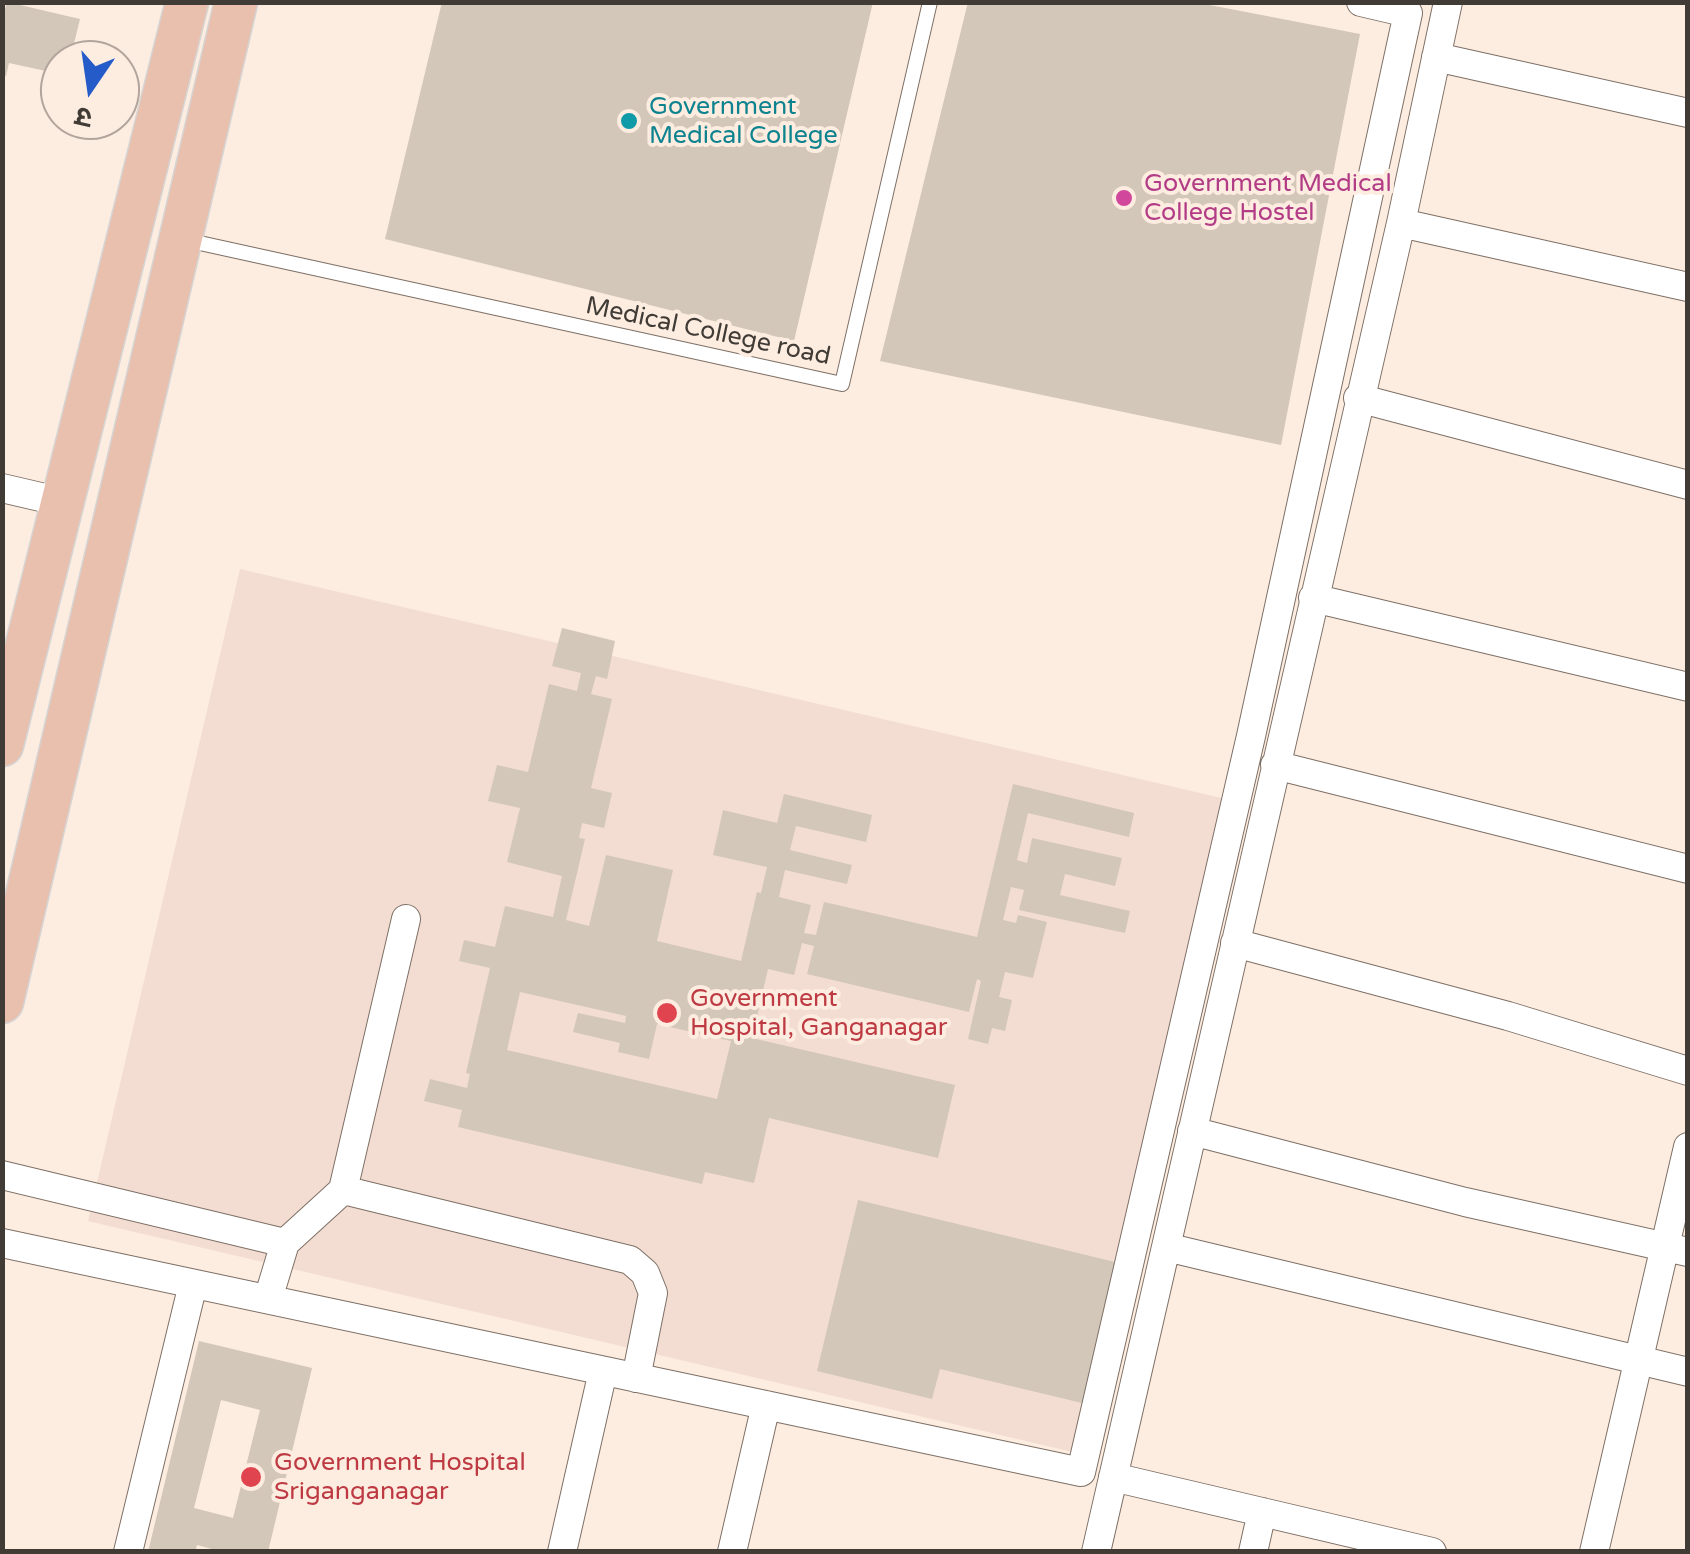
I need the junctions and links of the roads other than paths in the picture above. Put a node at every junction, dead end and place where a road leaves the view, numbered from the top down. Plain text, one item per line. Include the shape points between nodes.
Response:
1 (187, 2) edge
2 (236, 2) edge
3 (930, 2) edge
4 (1362, 2) edge
5 (1448, 2) edge
6 (1436, 57) junction
7 (1688, 113) edge
8 (1400, 223) junction
9 (180, 239) junction
10 (1688, 287) edge
11 (1358, 398) junction
12 (1688, 485) edge
13 (2, 488) edge
14 (62, 502) junction
15 (1313, 598) junction
16 (1688, 688) edge
17 (2, 745) edge
18 (1275, 765) junction
19 (1688, 869) edge
20 (406, 919) dead end
21 (1235, 942) junction
22 (2, 1002) edge
23 (1688, 1071) edge
24 (1192, 1131) junction
25 (1688, 1146) edge
26 (2, 1175) edge
27 (343, 1190) junction
28 (2, 1243) edge
29 (286, 1243) junction
30 (1166, 1247) junction
31 (1676, 1250) edge
32 (193, 1284) junction
33 (268, 1299) junction
34 (1638, 1360) junction
35 (603, 1371) junction
36 (1688, 1372) edge
37 (636, 1378) junction
38 (766, 1405) junction
39 (1114, 1477) junction
40 (1262, 1512) junction
41 (128, 1552) edge
42 (562, 1552) edge
43 (732, 1552) edge
44 (1096, 1552) edge
45 (1253, 1552) edge
46 (1432, 1552) edge
47 (1594, 1552) edge

1 - 14 main road
2 - 9 main road
3 - 9 lane, Medical College road via 842,384
4 - 38 street via 1408,13 1080,1472
5 - 6 street
6 - 7 street
6 - 8 street
8 - 10 street
8 - 11 street
9 - 22 main road
11 - 12 street
11 - 15 street
13 - 14 street
14 - 17 main road
15 - 16 street
15 - 18 street
18 - 19 street
18 - 21 street
20 - 27 street
21 - 23 street
21 - 24 street
24 - 30 street
24 - 31 street
25 - 31 street
26 - 29 street
27 - 29 street
27 - 37 street via 630,1260 653,1293
28 - 32 street
29 - 33 street
30 - 34 street
30 - 39 street
31 - 34 street
32 - 33 street
32 - 41 street
33 - 35 street
34 - 36 street
34 - 47 street
35 - 37 street
35 - 42 street
37 - 38 street
38 - 43 street
39 - 40 street
39 - 44 street
40 - 45 street
40 - 46 street

